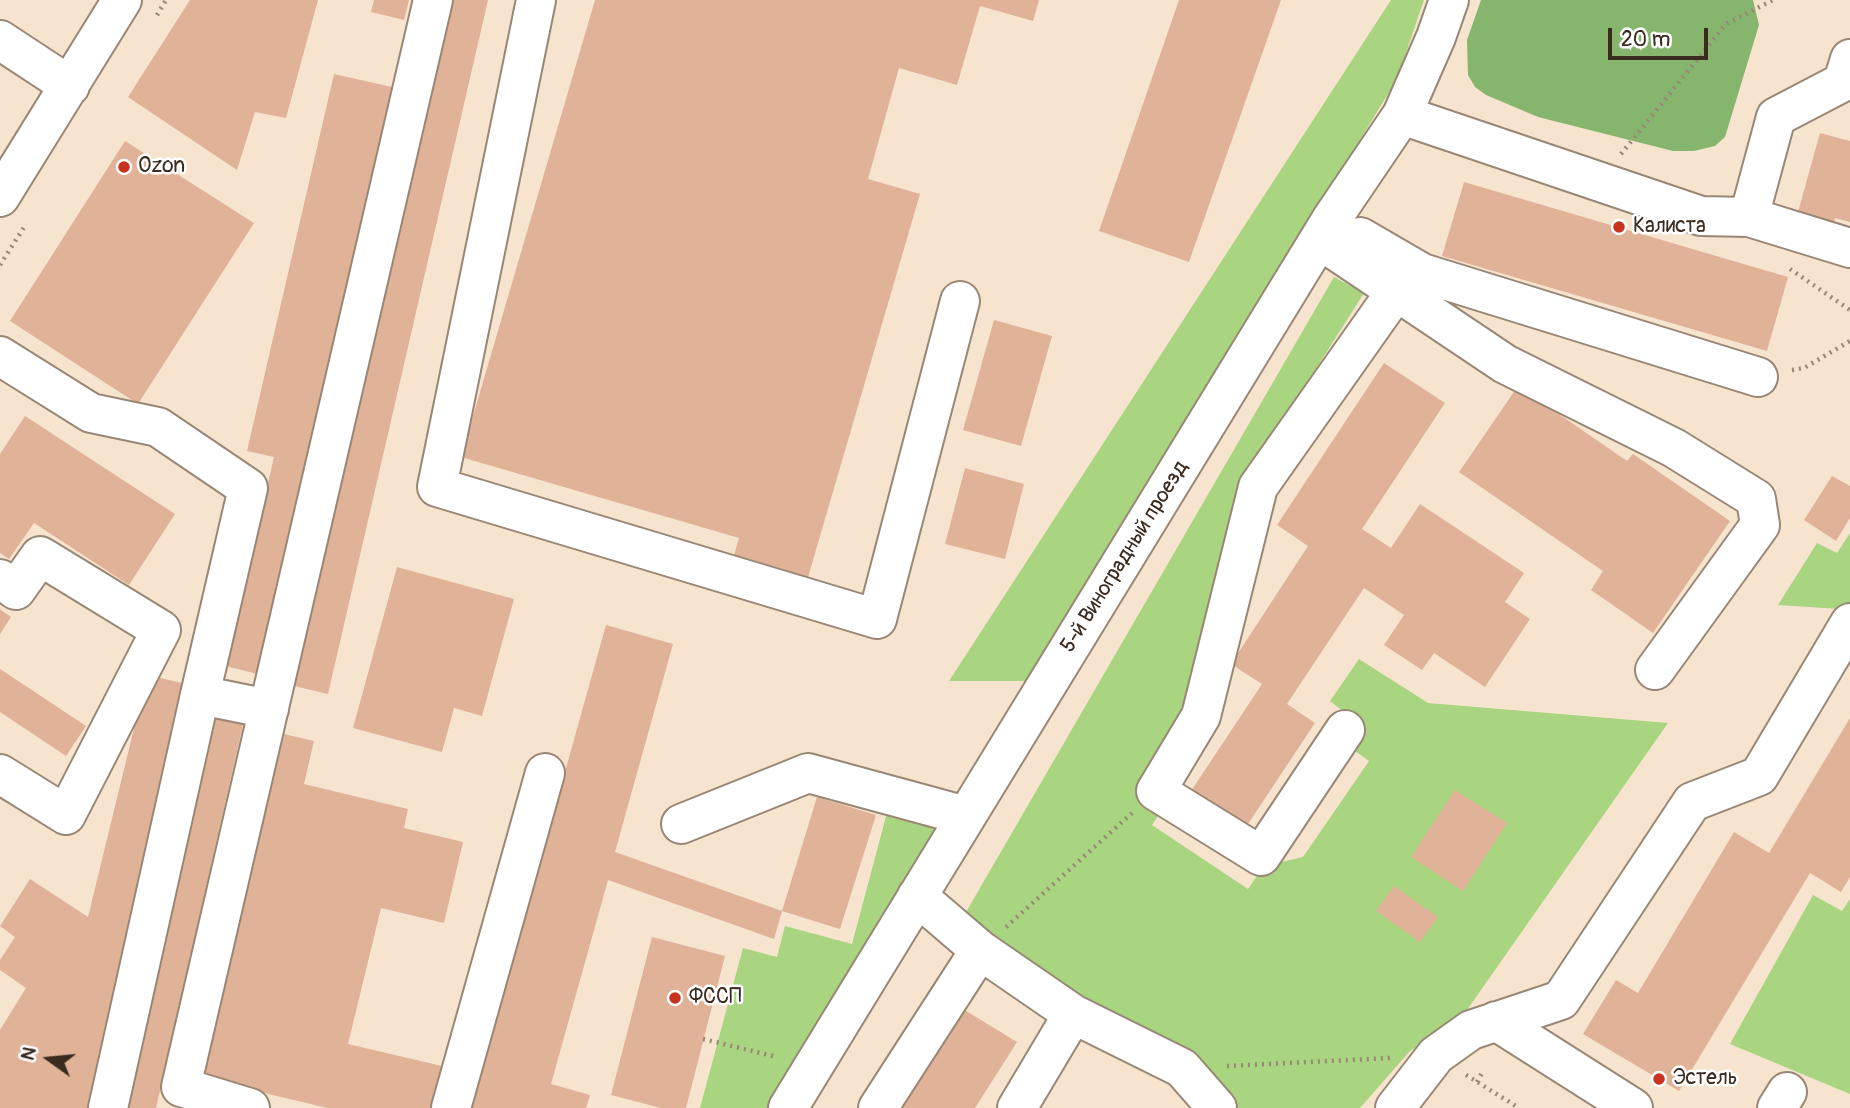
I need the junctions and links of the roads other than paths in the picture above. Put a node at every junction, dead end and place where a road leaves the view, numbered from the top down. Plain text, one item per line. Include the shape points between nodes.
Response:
1 (122, 0) edge
2 (433, 0) edge
3 (536, 0) edge
4 (1449, 0) edge
5 (0, 40) edge
6 (1848, 75) edge
7 (70, 86) junction
8 (1402, 115) junction
9 (0, 197) edge
10 (1749, 217) junction
11 (1326, 230) junction
12 (1850, 248) edge
13 (1397, 290) junction
14 (960, 301) dead end
15 (0, 356) edge
16 (1758, 377) road end
17 (0, 579) edge
18 (1850, 623) edge
19 (1656, 670) dead end
20 (200, 695) junction
21 (269, 709) junction
22 (1345, 730) dead end
23 (545, 773) dead end
24 (0, 774) edge
25 (966, 816) junction
26 (681, 824) dead end
27 (917, 896) junction
28 (980, 950) junction
29 (1073, 1014) junction
30 (1496, 1021) junction
31 (178, 1097) edge
32 (108, 1108) edge
33 (250, 1108) edge
34 (451, 1108) edge
35 (788, 1108) edge
36 (878, 1108) edge
37 (1017, 1108) edge
38 (1217, 1108) edge
39 (1395, 1108) edge
40 (1633, 1108) edge

1 - 7 street
2 - 21 street
3 - 14 street via 438,487 877,619
4 - 8 street, 5-й Виноградный проезд
5 - 7 street
6 - 10 street via 1776,117
7 - 9 street
8 - 10 street via 1701,216
8 - 11 street, 5-й Виноградный проезд
10 - 12 street
11 - 13 street
11 - 16 street via 1422,273
11 - 25 street, 5-й Виноградный проезд
13 - 19 street via 1506,363 1674,448 1756,499 1760,525
13 - 22 street via 1258,487 1200,716 1156,792 1261,856
15 - 20 street via 91,413 158,427 248,488
17 - 24 street via 16,590 40,556 160,630 66,816
18 - 30 street via 1759,776 1692,802 1561,1000
20 - 21 street
20 - 32 street
21 - 31 street
23 - 34 street
25 - 26 street via 808,773
25 - 27 street, 5-й Виноградный проезд
27 - 28 street
27 - 35 street, 5-й Виноградный проезд
28 - 29 street
28 - 36 street
29 - 37 street
29 - 38 street via 1182,1068
30 - 39 street via 1471,1030 1436,1055
30 - 40 street
31 - 33 street

